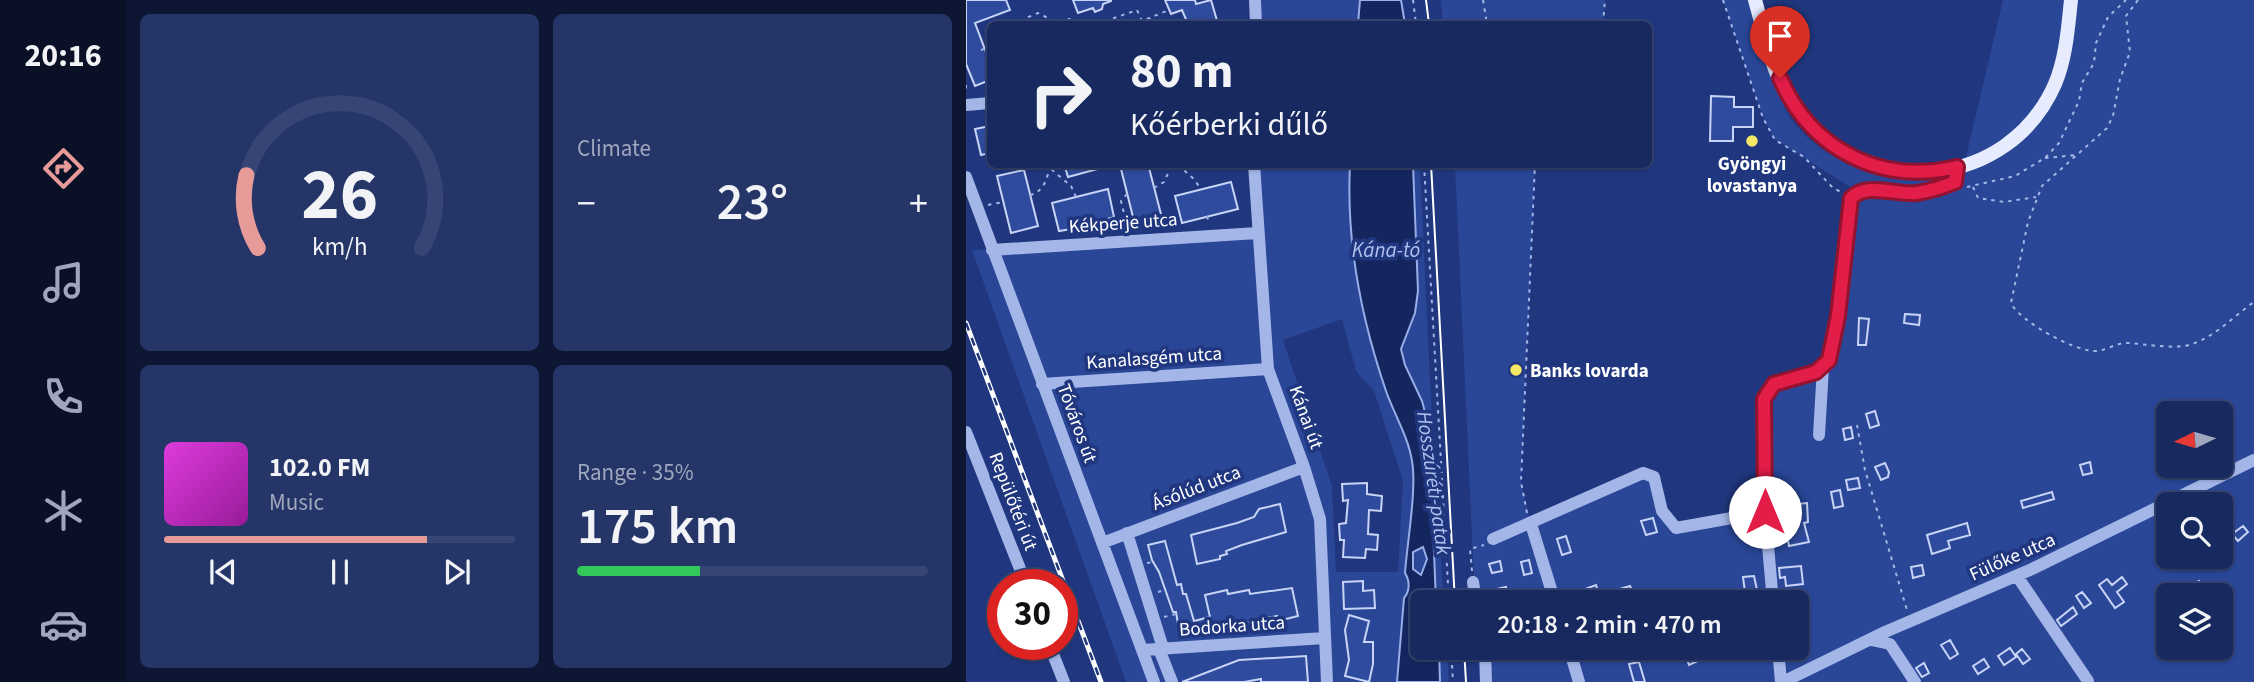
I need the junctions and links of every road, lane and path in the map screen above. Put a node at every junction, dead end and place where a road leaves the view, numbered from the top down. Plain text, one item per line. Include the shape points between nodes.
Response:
1 (1255, 0) edge
2 (1413, 0) edge
3 (1483, 0) edge
4 (1605, 0) edge
5 (1723, 0) edge
6 (1755, 0) edge
7 (2071, 0) edge
8 (2126, 0) edge
9 (2138, 0) edge
10 (1169, 10) dead end
11 (1149, 18) junction
12 (1027, 21) edge
13 (1054, 21) edge
14 (1054, 21) edge
15 (1071, 21) edge
16 (1107, 21) edge
17 (1142, 21) edge
18 (1142, 21) edge
19 (1152, 21) edge
20 (1256, 21) edge
21 (1416, 21) edge
22 (1486, 21) edge
23 (1603, 21) edge
24 (987, 48) edge
25 (981, 50) dead end
26 (966, 85) edge
27 (966, 92) edge
28 (987, 103) edge
29 (966, 105) edge
30 (2078, 155) junction
31 (2045, 158) junction
32 (1957, 167) junction
33 (1050, 168) edge
34 (1052, 168) edge
35 (1169, 168) edge
36 (1181, 168) edge
37 (1254, 168) edge
38 (1424, 168) edge
39 (1535, 168) edge
40 (966, 177) edge
41 (1973, 186) junction
42 (1963, 187) dead end
43 (1154, 188) dead end
44 (1201, 190) dead end
45 (1127, 194) dead end
46 (1030, 195) dead end
47 (2037, 196) junction
48 (1076, 197) dead end
49 (1851, 198) junction
50 (1003, 202) dead end
51 (984, 206) dead end
52 (1207, 216) dead end
53 (1211, 229) dead end
54 (1257, 233) junction
55 (1129, 234) dead end
56 (992, 250) junction
57 (2254, 302) edge
58 (1823, 368) junction
59 (1268, 369) junction
60 (1042, 384) junction
61 (1857, 425) dead end
62 (966, 432) edge
63 (1819, 435) dead end
64 (2254, 460) edge
65 (1304, 467) junction
66 (1765, 512) junction
67 (1531, 524) junction
68 (1127, 533) junction
69 (1493, 539) joint
70 (1102, 543) junction
71 (1020, 569) edge
72 (2017, 576) junction
73 (1473, 582) joint
74 (1448, 590) edge
75 (1474, 590) edge
76 (1551, 590) edge
77 (1772, 590) edge
78 (1912, 620) junction
79 (1325, 638) junction
80 (1868, 640) junction
81 (1161, 648) junction
82 (1142, 650) junction
83 (1055, 660) edge
84 (1452, 660) edge
85 (1485, 660) edge
86 (1573, 660) edge
87 (1779, 660) edge
88 (2088, 681) edge
89 (1064, 682) edge
90 (1154, 682) edge
91 (1172, 682) edge
92 (1327, 682) edge
93 (1453, 682) edge
94 (1486, 682) edge
95 (1579, 682) edge
96 (1782, 682) edge
97 (1915, 682) edge

1 - 20 street
2 - 21 path
3 - 22 path
4 - 23 path
5 - 49 path via 1763,118 1775,140 1804,157 1833,188
6 - 32 main road via 1787,95 1825,140 1859,162 1886,170 1928,173
7 - 32 main road via 2062,62 2046,100 2003,146
8 - 31 path via 2108,17 2096,43 2095,63 2082,83 2066,131
9 - 30 path via 2126,16 2130,52 2113,116 2108,128
10 - 11 path
11 - 18 path
11 - 19 path
12 - 13 path via 1038,13
14 - 15 path
16 - 17 path via 1138,10
24 - 25 path
26 - 27 path
28 - 29 street
30 - 31 path
30 - 47 path via 2042,186
31 - 41 path via 2015,176
32 - 49 street via 1957,179 1945,186 1915,193 1864,190
33 - 46 path via 1039,192
34 - 48 path
35 - 43 path via 1164,182
36 - 44 path
37 - 54 street, Kánai út
38 - 74 path
39 - 67 path via 1521,482
40 - 56 street, Tóváros út
41 - 42 path
41 - 47 path via 1978,198 2004,202
45 - 55 path via 1121,201
47 - 57 path via 2011,303 2021,318 2037,328 2097,351 2123,342 2191,345 2234,320
49 - 58 street via 1833,349
50 - 51 path
52 - 53 path
54 - 56 street, Kékperje utca
54 - 59 street, Kánai út
56 - 60 street, Tóváros út
58 - 63 street
58 - 66 street via 1783,380 1768,390 1764,399
59 - 60 street, Kanalasgém utca
59 - 65 street, Kánai út
60 - 70 street, Tóváros út
61 - 78 path via 1864,470
62 - 71 street, Repülőtéri út
64 - 72 street, Fülőke utca
65 - 68 street, Ásólúd utca
65 - 79 street, Kánai út via 1320,519
66 - 67 street via 1676,528 1662,511 1657,483 1648,472
66 - 77 street
67 - 69 street
67 - 76 street
68 - 70 street, Ásólúd utca
68 - 81 street
69 - 73 path via 1471,549
70 - 82 street, Tóváros út
72 - 78 street, Fülőke utca
72 - 88 street
73 - 75 street
78 - 80 street, Fülőke utca
79 - 81 street, Bodorka utca
79 - 92 street, Kánai út
80 - 96 street, Fülőke utca
80 - 97 street via 1890,644
81 - 82 street, Bodorka utca
81 - 91 street
82 - 90 street, Tóváros út
83 - 89 street
84 - 93 path
85 - 94 street
86 - 95 street
87 - 96 street

